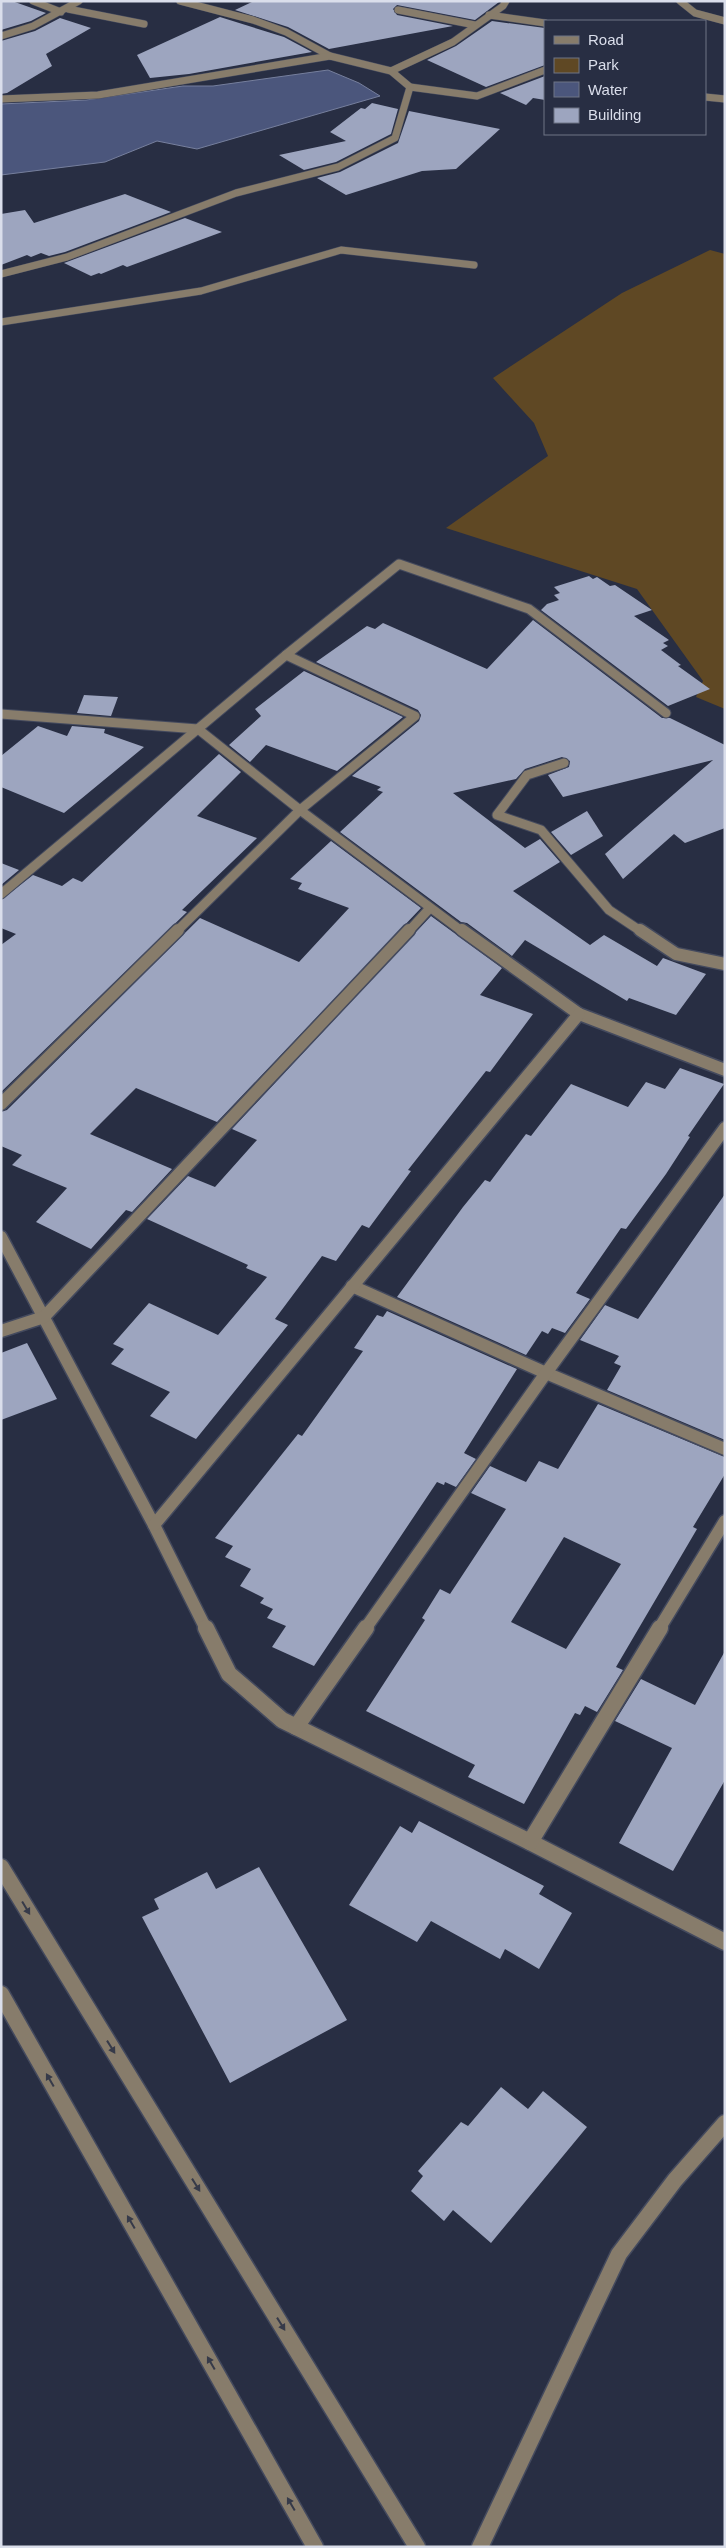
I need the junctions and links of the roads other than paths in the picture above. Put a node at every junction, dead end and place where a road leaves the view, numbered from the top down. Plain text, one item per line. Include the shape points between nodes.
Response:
1 (33, 1) edge
2 (79, 1) edge
3 (180, 1) edge
4 (506, 1) edge
5 (680, 1) edge
6 (65, 10) junction
7 (398, 10) dead end
8 (489, 15) junction
9 (725, 21) edge
10 (544, 23) edge
11 (144, 24) dead end
12 (475, 25) junction
13 (1, 36) edge
14 (330, 56) junction
15 (544, 70) edge
16 (391, 71) junction
17 (410, 87) junction
18 (706, 97) edge
19 (1, 99) edge
20 (725, 99) edge
21 (474, 265) dead end
22 (1, 274) edge
23 (1, 322) edge
24 (286, 655) junction
25 (666, 713) dead end
26 (1, 714) edge
27 (198, 728) junction
28 (564, 763) dead end
29 (300, 810) junction
30 (1, 894) edge
31 (430, 908) junction
32 (725, 964) edge
33 (579, 1014) junction
34 (725, 1070) edge
35 (1, 1104) edge
36 (725, 1128) edge
37 (1, 1237) edge
38 (352, 1286) junction
39 (44, 1317) junction
40 (1, 1331) edge
41 (546, 1373) junction
42 (725, 1449) edge
43 (725, 1521) edge
44 (154, 1525) junction
45 (296, 1727) junction
46 (530, 1842) junction
47 (1, 1867) edge
48 (725, 1942) edge
49 (1, 1994) edge
50 (725, 2123) edge
51 (315, 2547) edge
52 (417, 2547) edge
53 (480, 2547) edge

1 - 6 street
2 - 6 street
3 - 14 street via 286,32
4 - 8 street
5 - 9 street via 695,13
6 - 11 street
6 - 13 street via 33,26
7 - 12 street
8 - 10 street
8 - 12 street
12 - 16 street via 453,42
14 - 16 street
14 - 19 street via 98,95
15 - 17 street via 477,96
16 - 17 street
17 - 22 street via 396,138 338,167 236,193 67,257
18 - 20 street
21 - 23 street via 341,250 201,291
24 - 25 street via 399,564 529,610
24 - 27 street
24 - 29 street via 415,716
26 - 27 street
27 - 29 street
27 - 30 street
28 - 32 street via 527,775 497,815 541,830 609,910 676,954
29 - 31 street
29 - 35 street
31 - 33 street
31 - 39 street
33 - 34 street
33 - 38 street
36 - 41 street
37 - 39 street
38 - 41 street
38 - 44 street
39 - 40 street
39 - 44 street
41 - 42 street
41 - 45 street
43 - 46 street
44 - 45 street via 229,1674 282,1720
45 - 46 street
46 - 48 street
47 -> 52 street
51 -> 49 street
50 - 53 street via 675,2180 619,2254

